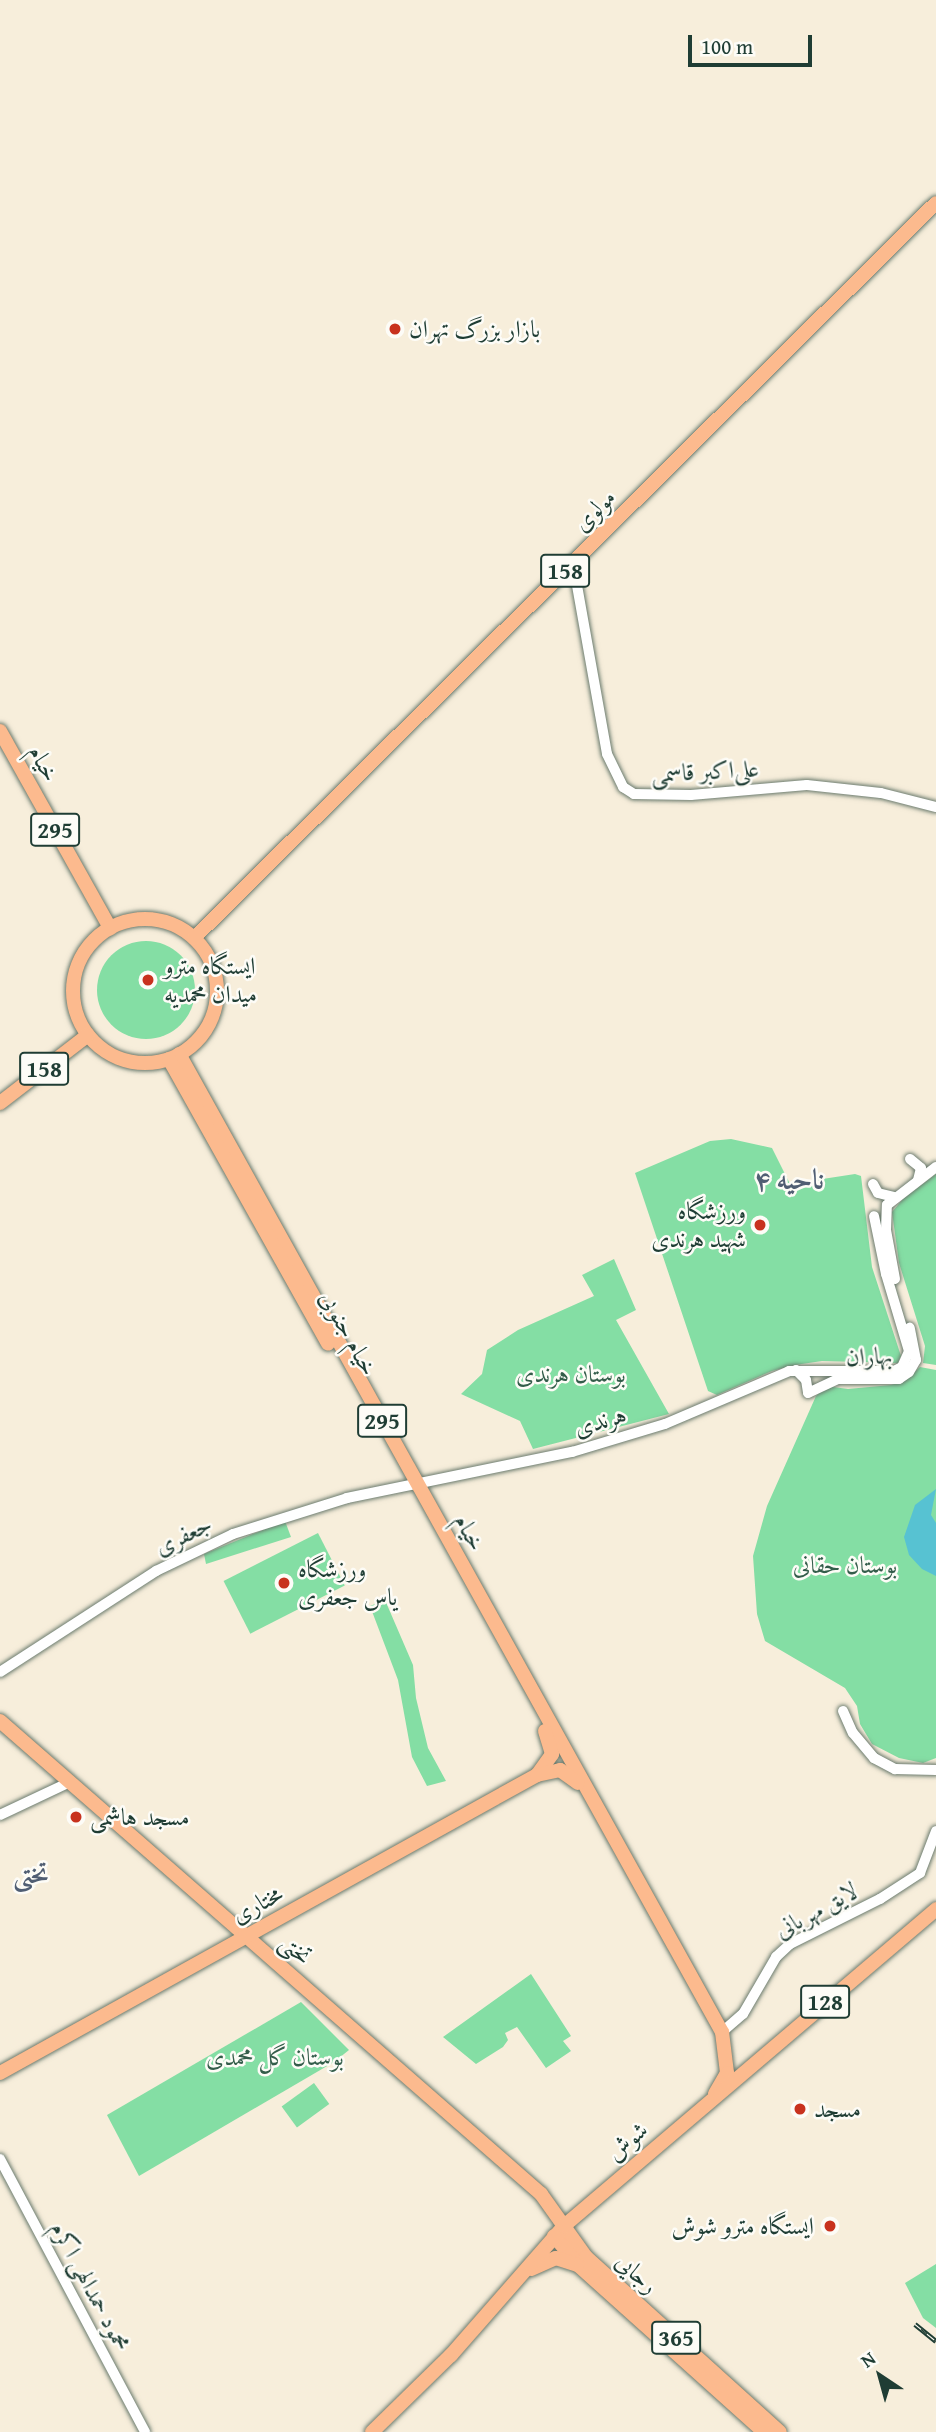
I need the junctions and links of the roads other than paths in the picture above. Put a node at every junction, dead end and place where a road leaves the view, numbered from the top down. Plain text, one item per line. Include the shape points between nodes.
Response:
1 (936, 203) edge
2 (573, 563) junction
3 (0, 731) edge
4 (936, 807) edge
5 (110, 928) junction
6 (194, 938) junction
7 (88, 1035) junction
8 (174, 1057) junction
9 (0, 1103) edge
10 (910, 1159) dead end
11 (936, 1167) edge
12 (918, 1180) junction
13 (873, 1184) dead end
14 (894, 1196) junction
15 (874, 1216) dead end
16 (796, 1370) junction
17 (413, 1486) junction
18 (0, 1672) edge
19 (843, 1711) dead end
20 (0, 1721) edge
21 (936, 1770) edge
22 (537, 1775) junction
23 (70, 1782) junction
24 (584, 1789) junction
25 (0, 1815) edge
26 (935, 1837) edge
27 (936, 1909) edge
28 (245, 1936) junction
29 (722, 2032) junction
30 (0, 2073) edge
31 (715, 2094) junction
32 (0, 2159) edge
33 (559, 2226) junction
34 (571, 2247) junction
35 (578, 2265) junction
36 (521, 2275) junction
37 (145, 2432) edge
38 (372, 2432) edge
39 (764, 2432) edge
40 (780, 2432) edge

1 - 2 main road, مولوی / 158
2 - 4 street, علی‌اکبر قاسمی via 607,754 623,787 655,797 807,785 881,793
2 - 6 main road, مولوی / 158
3 - 5 main road, خیام / 295
5 - 6 main road via 145,919 179,928
5 - 7 main road via 89,946 75,974 74,1006
6 - 8 main road via 209,957 217,992 206,1030
7 - 8 main road via 103,1050 128,1062
7 - 9 main road, 158
8 - 17 main road, خیام جنوبی / 295
10 - 12 street via 921,1168
11 - 12 street
12 - 14 street
13 - 14 street via 878,1194
14 - 16 street, بهاران via 887,1205 886,1230 892,1271 916,1349 914,1366 899,1379 838,1378 808,1393 806,1380
15 - 16 street, بهاران via 909,1351 906,1362 894,1371
16 - 17 street, هرندی via 769,1377 665,1424 537,1460
17 - 18 street, جعفری via 314,1508 192,1552
17 - 22 main road, خیام جنوبی / 295 via 550,1740 552,1754
17 - 24 main road, خیام / 295
19 - 21 street via 853,1733 874,1758 895,1769
20 - 23 main road, تختی
22 - 24 main road, 295 via 559,1770
22 - 28 main road, مختاری
23 - 25 street
23 - 28 main road, تختی
24 - 29 main road, خیام / 295
26 - 29 street, لایق مهربانی via 920,1874 790,1944 776,1957 743,2014
27 - 31 main road, شوش / 128
28 - 30 main road, مختاری
28 - 33 main road, تختی via 532,2185
29 - 31 main road, 295 via 727,2073
31 - 33 main road, شوش / 128
32 - 37 street, محمود حمدالهی اکرم
33 - 34 main road, 365
33 - 36 main road, شوش / 128
34 - 35 main road, 365
34 - 40 main road, رجایی / 365
35 - 36 main road via 556,2258
35 - 39 main road, رجایی / 365
36 - 38 main road, شوش / 128 via 451,2355

